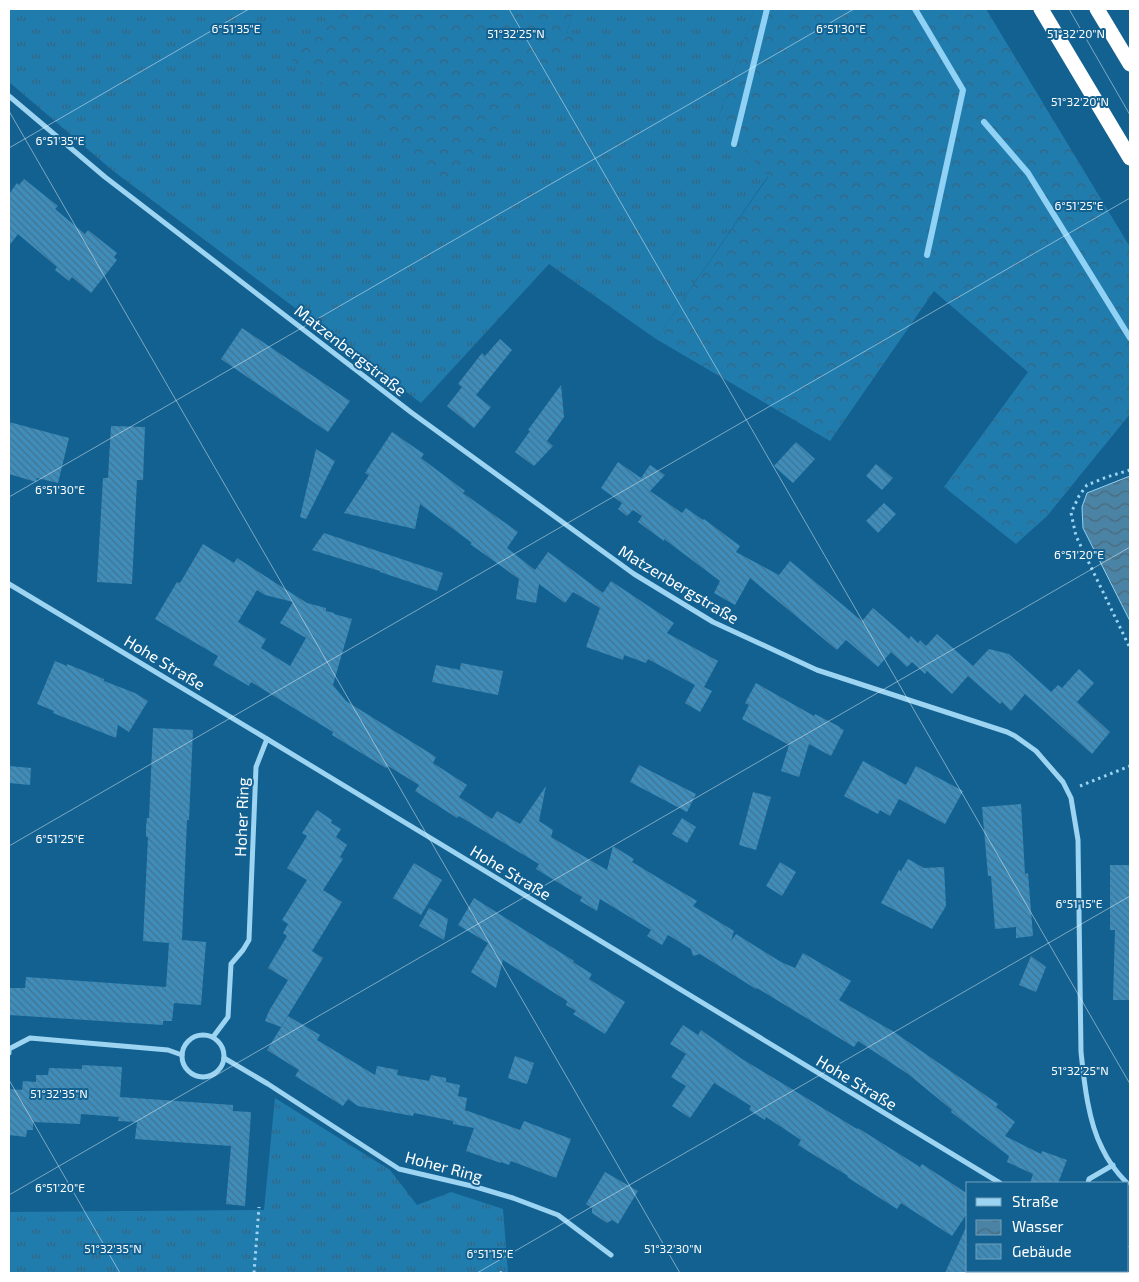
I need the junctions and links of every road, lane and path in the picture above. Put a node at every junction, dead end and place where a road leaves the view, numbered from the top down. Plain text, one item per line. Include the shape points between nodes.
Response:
1 (1041, 9) edge
2 (1097, 9) edge
3 (1130, 64) edge
4 (9, 96) edge
5 (1130, 158) edge
6 (1130, 470) edge
7 (9, 584) edge
8 (1130, 648) edge
9 (268, 739) junction
10 (1130, 766) edge
11 (1068, 791) junction
12 (213, 1037) junction
13 (9, 1053) edge
14 (182, 1055) junction
15 (224, 1058) junction
16 (1113, 1165) junction
17 (998, 1182) edge
18 (1088, 1182) edge
19 (1126, 1182) edge
20 (259, 1207) dead end
21 (611, 1255) dead end
22 (254, 1273) edge

1 - 5 highway
2 - 3 highway
4 - 11 street, Matzenbergstraße via 104,177 412,413 634,574 713,622 817,670 1007,732 1036,751
6 - 8 path via 1087,485 1071,513 1076,536
7 - 9 street, Hohe Straße
9 - 12 street, Hoher Ring via 256,767 249,940 231,964 228,1017
9 - 17 street, Hohe Straße
10 - 11 path
11 - 16 street, Matzenbergstraße via 1078,840 1081,1052 1085,1086 1098,1139
12 - 14 street via 201,1035 190,1039 182,1049
12 - 15 street via 222,1046
13 - 14 street via 9,1049 30,1038 168,1050
14 - 15 street via 184,1067 198,1078 216,1074
15 - 21 street, Hoher Ring via 399,1169 514,1198 558,1215
16 - 18 street
16 - 19 street
20 - 22 path

